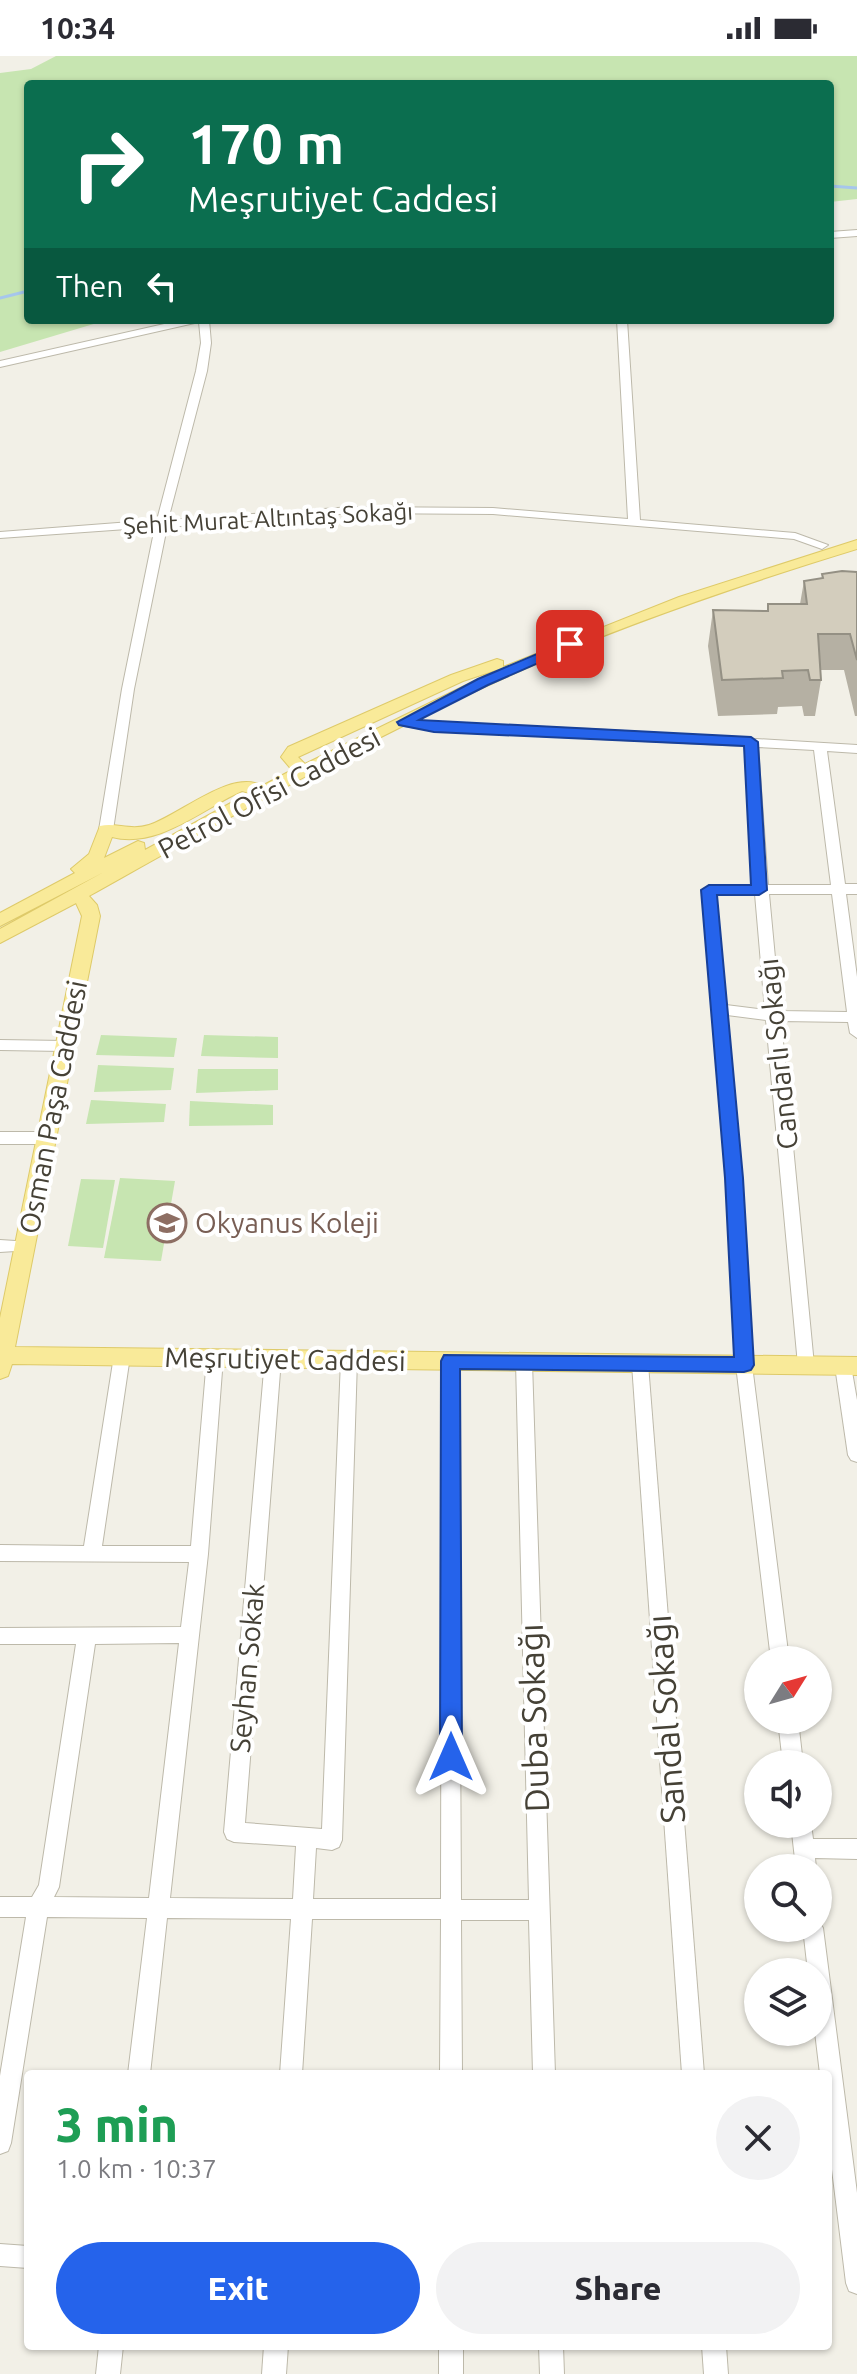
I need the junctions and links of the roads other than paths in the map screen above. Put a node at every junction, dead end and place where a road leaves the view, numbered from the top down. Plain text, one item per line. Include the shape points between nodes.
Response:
1 (857, 233) edge
2 (834, 235) edge
3 (178, 324) edge
4 (205, 324) edge
5 (622, 324) edge
6 (0, 364) edge
7 (162, 523) junction
8 (634, 523) junction
9 (857, 533) edge
10 (0, 535) edge
11 (857, 544) edge
12 (822, 545) junction
13 (404, 722) junction
14 (751, 742) junction
15 (820, 747) junction
16 (857, 749) edge
17 (299, 768) junction
18 (256, 790) junction
19 (106, 830) junction
20 (838, 889) junction
21 (857, 889) edge
22 (759, 890) junction
23 (78, 895) junction
24 (2, 919) edge
25 (0, 937) edge
26 (719, 1009) junction
27 (775, 1016) junction
28 (857, 1017) edge
29 (857, 1033) edge
30 (0, 1045) edge
31 (64, 1046) junction
32 (0, 1138) edge
33 (45, 1138) junction
34 (0, 1246) edge
35 (25, 1246) junction
36 (122, 1356) junction
37 (215, 1358) junction
38 (273, 1359) junction
39 (1, 1360) edge
40 (349, 1360) junction
41 (450, 1361) junction
42 (524, 1362) junction
43 (640, 1364) junction
44 (744, 1365) junction
45 (806, 1365) junction
46 (850, 1366) edge
47 (857, 1455) edge
48 (0, 1553) edge
49 (92, 1554) junction
50 (199, 1554) junction
51 (189, 1635) junction
52 (0, 1636) edge
53 (87, 1636) junction
54 (778, 1646) edge
55 (307, 1837) junction
56 (857, 1849) edge
57 (828, 1854) edge
58 (0, 1907) edge
59 (38, 1907) junction
60 (157, 1908) junction
61 (301, 1909) junction
62 (451, 1909) junction
63 (540, 1910) junction
64 (814, 1942) edge
65 (139, 2070) edge
66 (291, 2070) edge
67 (451, 2070) edge
68 (544, 2070) edge
69 (693, 2070) edge
70 (827, 2070) edge
71 (832, 2117) edge
72 (834, 2137) edge
73 (0, 2143) edge
74 (0, 2255) edge
75 (24, 2257) edge
76 (857, 2283) edge
77 (111, 2350) edge
78 (276, 2350) edge
79 (451, 2350) edge
80 (551, 2350) edge
81 (714, 2350) edge
82 (108, 2374) edge
83 (274, 2374) edge
84 (451, 2374) edge
85 (552, 2374) edge
86 (716, 2374) edge

1 - 2 street
3 - 6 street
4 - 7 street via 194,399
5 - 8 street
7 - 8 street, Şehit Murat Altıntaş Sokağı via 352,510 493,511
7 - 10 street, Şehit Murat Altıntaş Sokağı
7 - 19 street via 120,730
8 - 12 street, Şehit Murat Altıntaş Sokağı via 795,536
9 - 12 main road
11 - 13 main road, Petrol Ofisi Caddesi via 640,615 515,667
12 - 17 main road via 665,596 457,678 294,751 289,757
13 - 14 street
13 - 17 main road, Petrol Ofisi Caddesi
14 - 15 street
14 - 22 street, Candarlı Sokağı
15 - 16 street
15 - 20 street
17 - 18 main road, Petrol Ofisi Caddesi
18 - 19 main road via 229,790 147,833 126,836
18 - 23 main road via 265,801 255,812
18 - 24 main road, Petrol Ofisi Caddesi
19 - 24 main road via 101,850 90,863
20 - 21 street
20 - 22 street
20 - 28 street
22 - 26 street via 709,890
22 - 27 street, Candarlı Sokağı
23 - 25 main road
23 - 31 main road, Osman Paşa Caddesi via 91,916
26 - 27 street
26 - 44 street
27 - 28 street
27 - 45 street, Candarlı Sokağı
28 - 29 street
30 - 31 street
31 - 33 main road, Osman Paşa Caddesi
32 - 33 street
33 - 35 main road, Osman Paşa Caddesi
34 - 35 street
35 - 39 main road, Osman Paşa Caddesi
36 - 37 main road, Meşrutiyet Caddesi
36 - 39 main road, Meşrutiyet Caddesi
36 - 49 street
37 - 38 main road, Meşrutiyet Caddesi
37 - 50 street
38 - 40 main road, Meşrutiyet Caddesi
38 - 55 street, Seyhan Sokak via 234,1832
40 - 41 main road, Meşrutiyet Caddesi
40 - 55 street via 332,1840
41 - 42 main road, Meşrutiyet Caddesi
41 - 62 street
42 - 43 main road, Meşrutiyet Caddesi
42 - 63 street, Duba Sokağı
43 - 44 main road, Meşrutiyet Caddesi
43 - 69 street, Sandal Sokağı
44 - 45 main road, Meşrutiyet Caddesi
44 - 54 street
45 - 46 main road, Meşrutiyet Caddesi
46 - 47 street
48 - 49 street
49 - 50 street
50 - 51 street
51 - 53 street
51 - 60 street
52 - 53 street
53 - 59 street via 49,1887
55 - 61 street
56 - 57 street
58 - 59 street
59 - 60 street
59 - 73 street
60 - 61 street
60 - 65 street
61 - 62 street
61 - 66 street
62 - 63 street
62 - 67 street
63 - 68 street, Duba Sokağı
64 - 70 street
71 - 72 street
72 - 76 street
74 - 75 street
77 - 82 street
78 - 83 street
79 - 84 street
80 - 85 street
81 - 86 street

